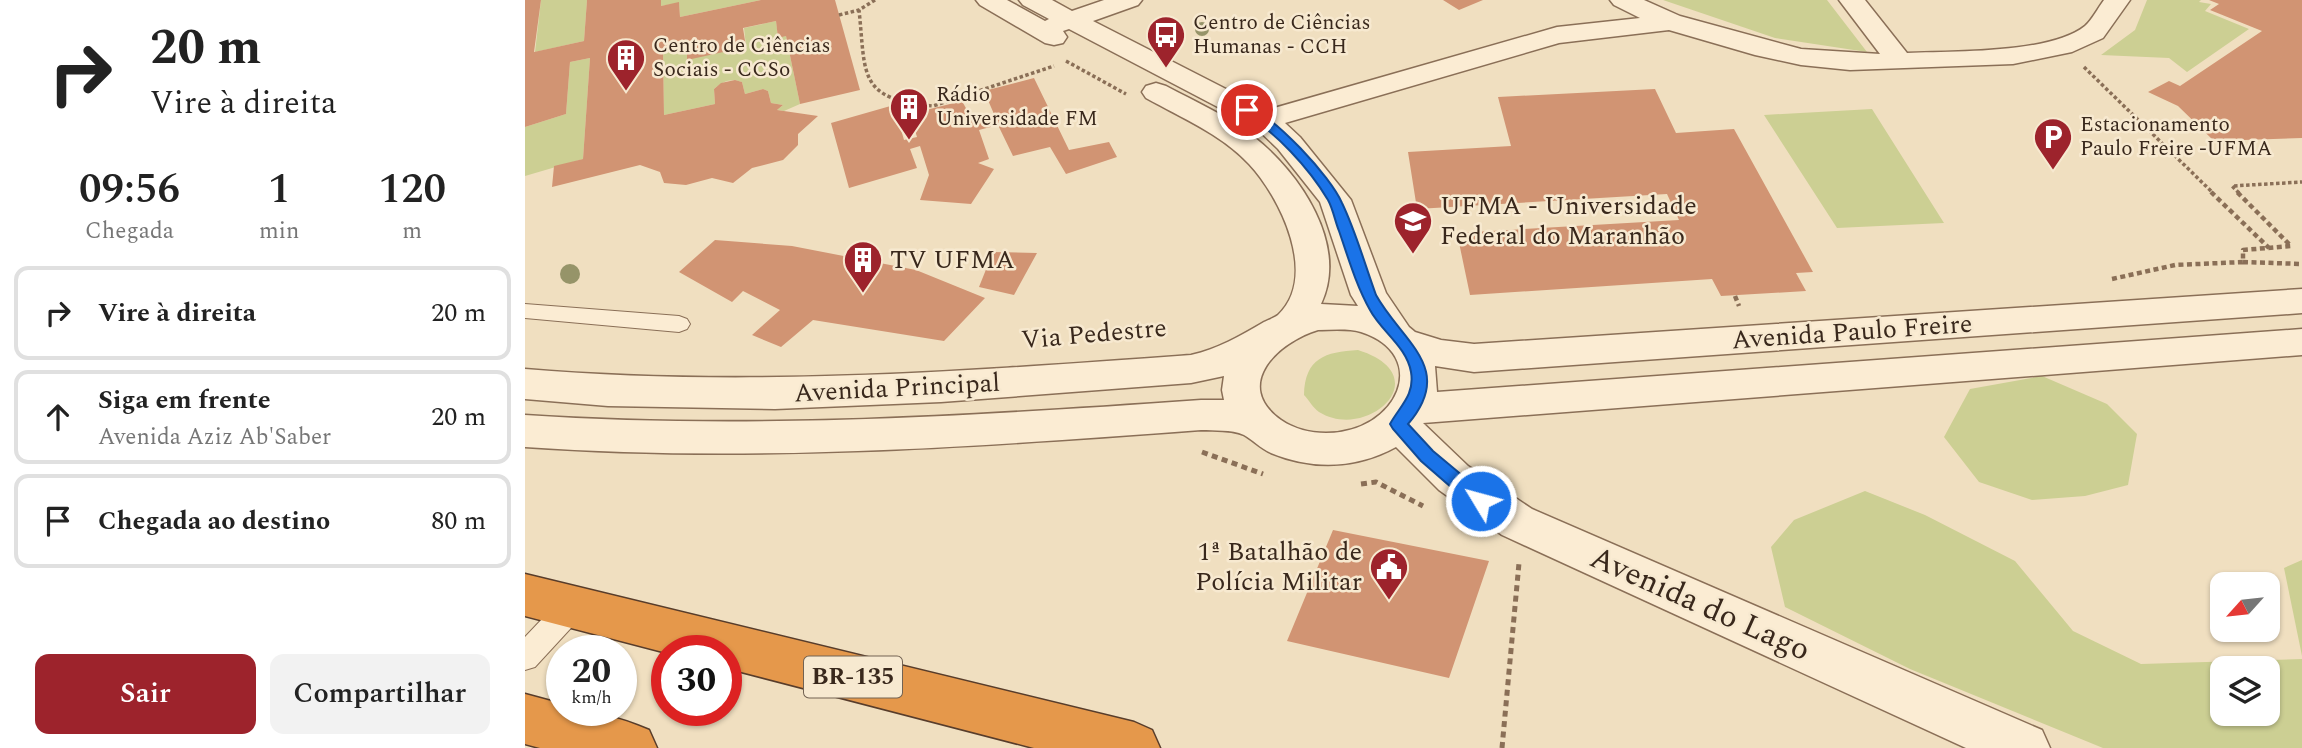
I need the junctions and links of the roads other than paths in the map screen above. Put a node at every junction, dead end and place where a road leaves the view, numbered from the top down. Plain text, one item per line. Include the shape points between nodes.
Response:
1 (989, 0) edge
2 (1032, 0) edge
3 (1129, 0) edge
4 (1611, 0) edge
5 (1623, 0) edge
6 (1852, 0) edge
7 (2117, 0) edge
8 (1671, 22) junction
9 (1054, 25) junction
10 (1557, 35) junction
11 (1900, 62) junction
12 (1264, 120) junction
13 (2302, 301) edge
14 (525, 311) edge
15 (679, 324) dead end
16 (1277, 333) junction
17 (1399, 338) junction
18 (2302, 342) edge
19 (525, 384) edge
20 (1405, 417) junction
21 (1256, 423) junction
22 (525, 431) edge
23 (525, 595) edge
24 (572, 607) junction
25 (525, 657) edge
26 (525, 719) edge
27 (631, 748) edge
28 (1134, 748) edge
29 (2024, 748) edge

1 - 9 street
2 - 9 street
3 - 9 street
4 - 10 street via 1600,15
5 - 8 street
6 - 11 street
7 - 11 street via 2094,32 2063,46 2013,56
8 - 10 street
8 - 11 street via 1801,57
9 - 12 street
9 - 16 street via 1247,145 1289,194 1303,219 1313,268 1310,287
10 - 12 street
12 - 17 street via 1335,200 1369,295
13 - 17 street, Avenida Paulo Freire via 1474,358 1440,354
14 - 15 lane
16 - 17 street via 1318,317 1346,317 1373,322
16 - 19 street, Avenida Principal via 1219,363 1191,369 931,389 729,395 583,391
16 - 21 street via 1248,359 1241,381 1243,403
17 - 20 street via 1415,357 1420,374 1418,392
18 - 20 street, Avenida Paulo Freire
20 - 21 street via 1378,439 1324,451 1274,438
20 - 29 street, Avenida do Lago via 1455,482 1517,522
21 - 22 street, Avenida Principal via 1201,415 973,431 712,440
23 - 24 highway, BR-135
24 - 25 lane
24 - 28 highway, BR-135
26 - 27 highway

